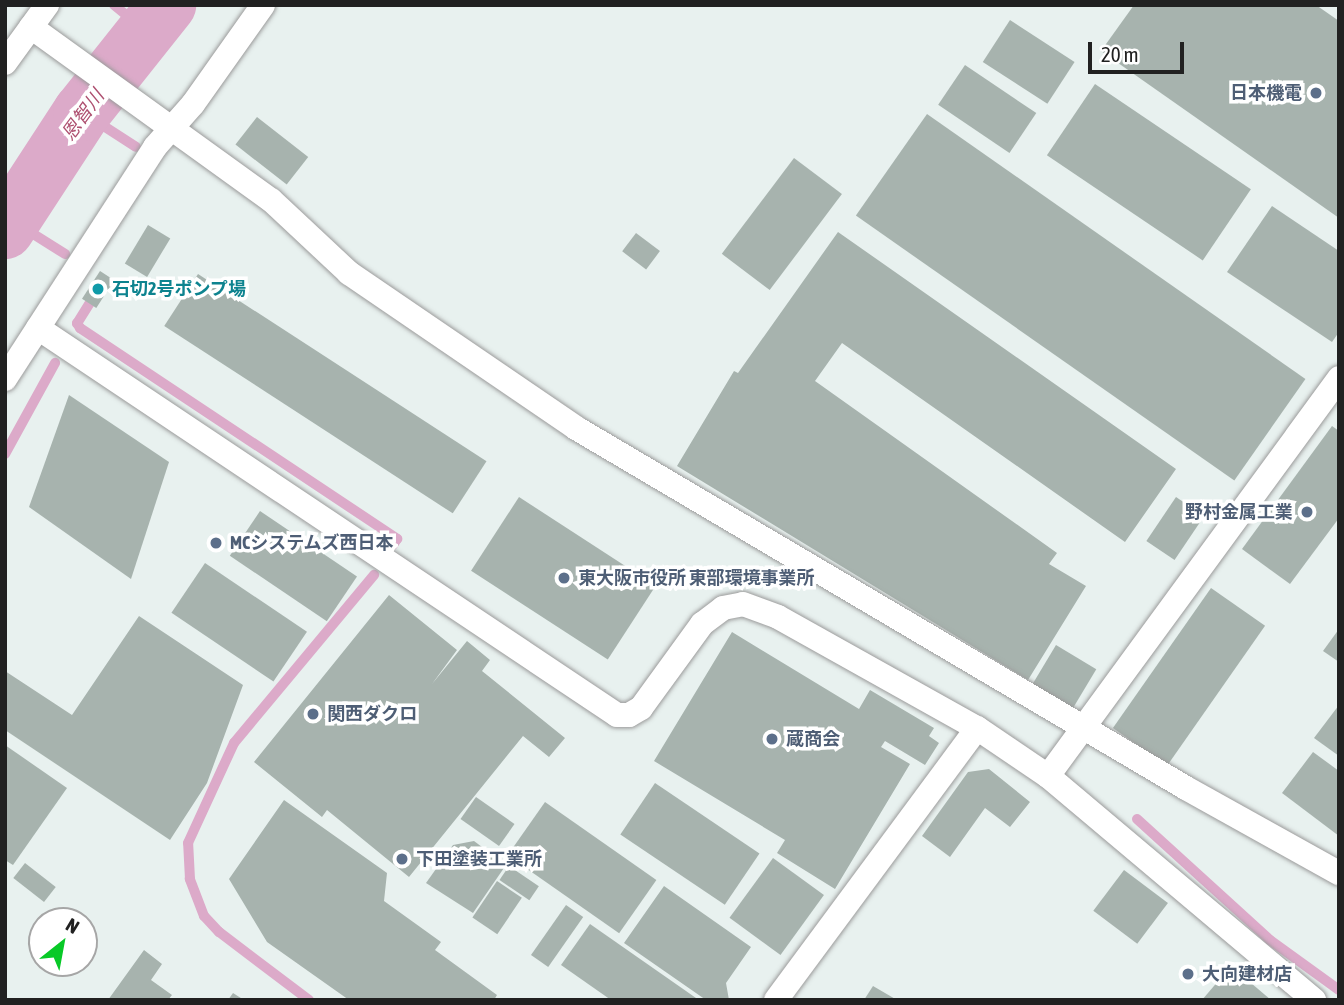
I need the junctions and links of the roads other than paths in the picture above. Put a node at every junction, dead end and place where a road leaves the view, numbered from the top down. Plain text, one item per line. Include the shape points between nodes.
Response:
1 (47, 5) edge
2 (263, 5) edge
3 (37, 32) junction
4 (5, 62) edge
5 (169, 125) junction
6 (38, 328) junction
7 (1339, 378) edge
8 (5, 379) edge
9 (1082, 727) junction
10 (978, 728) junction
11 (1048, 776) junction
12 (1339, 873) edge
13 (776, 1000) edge
14 (1314, 1000) edge

1 - 3 street
2 - 5 street
3 - 4 street
3 - 5 street
5 - 6 street
5 - 9 street via 271,200 349,273 576,428
6 - 8 street
6 - 10 street via 617,715 641,708 710,616 743,604 778,617
7 - 9 street
9 - 11 street
9 - 12 street
10 - 11 street
10 - 13 street
11 - 14 street

